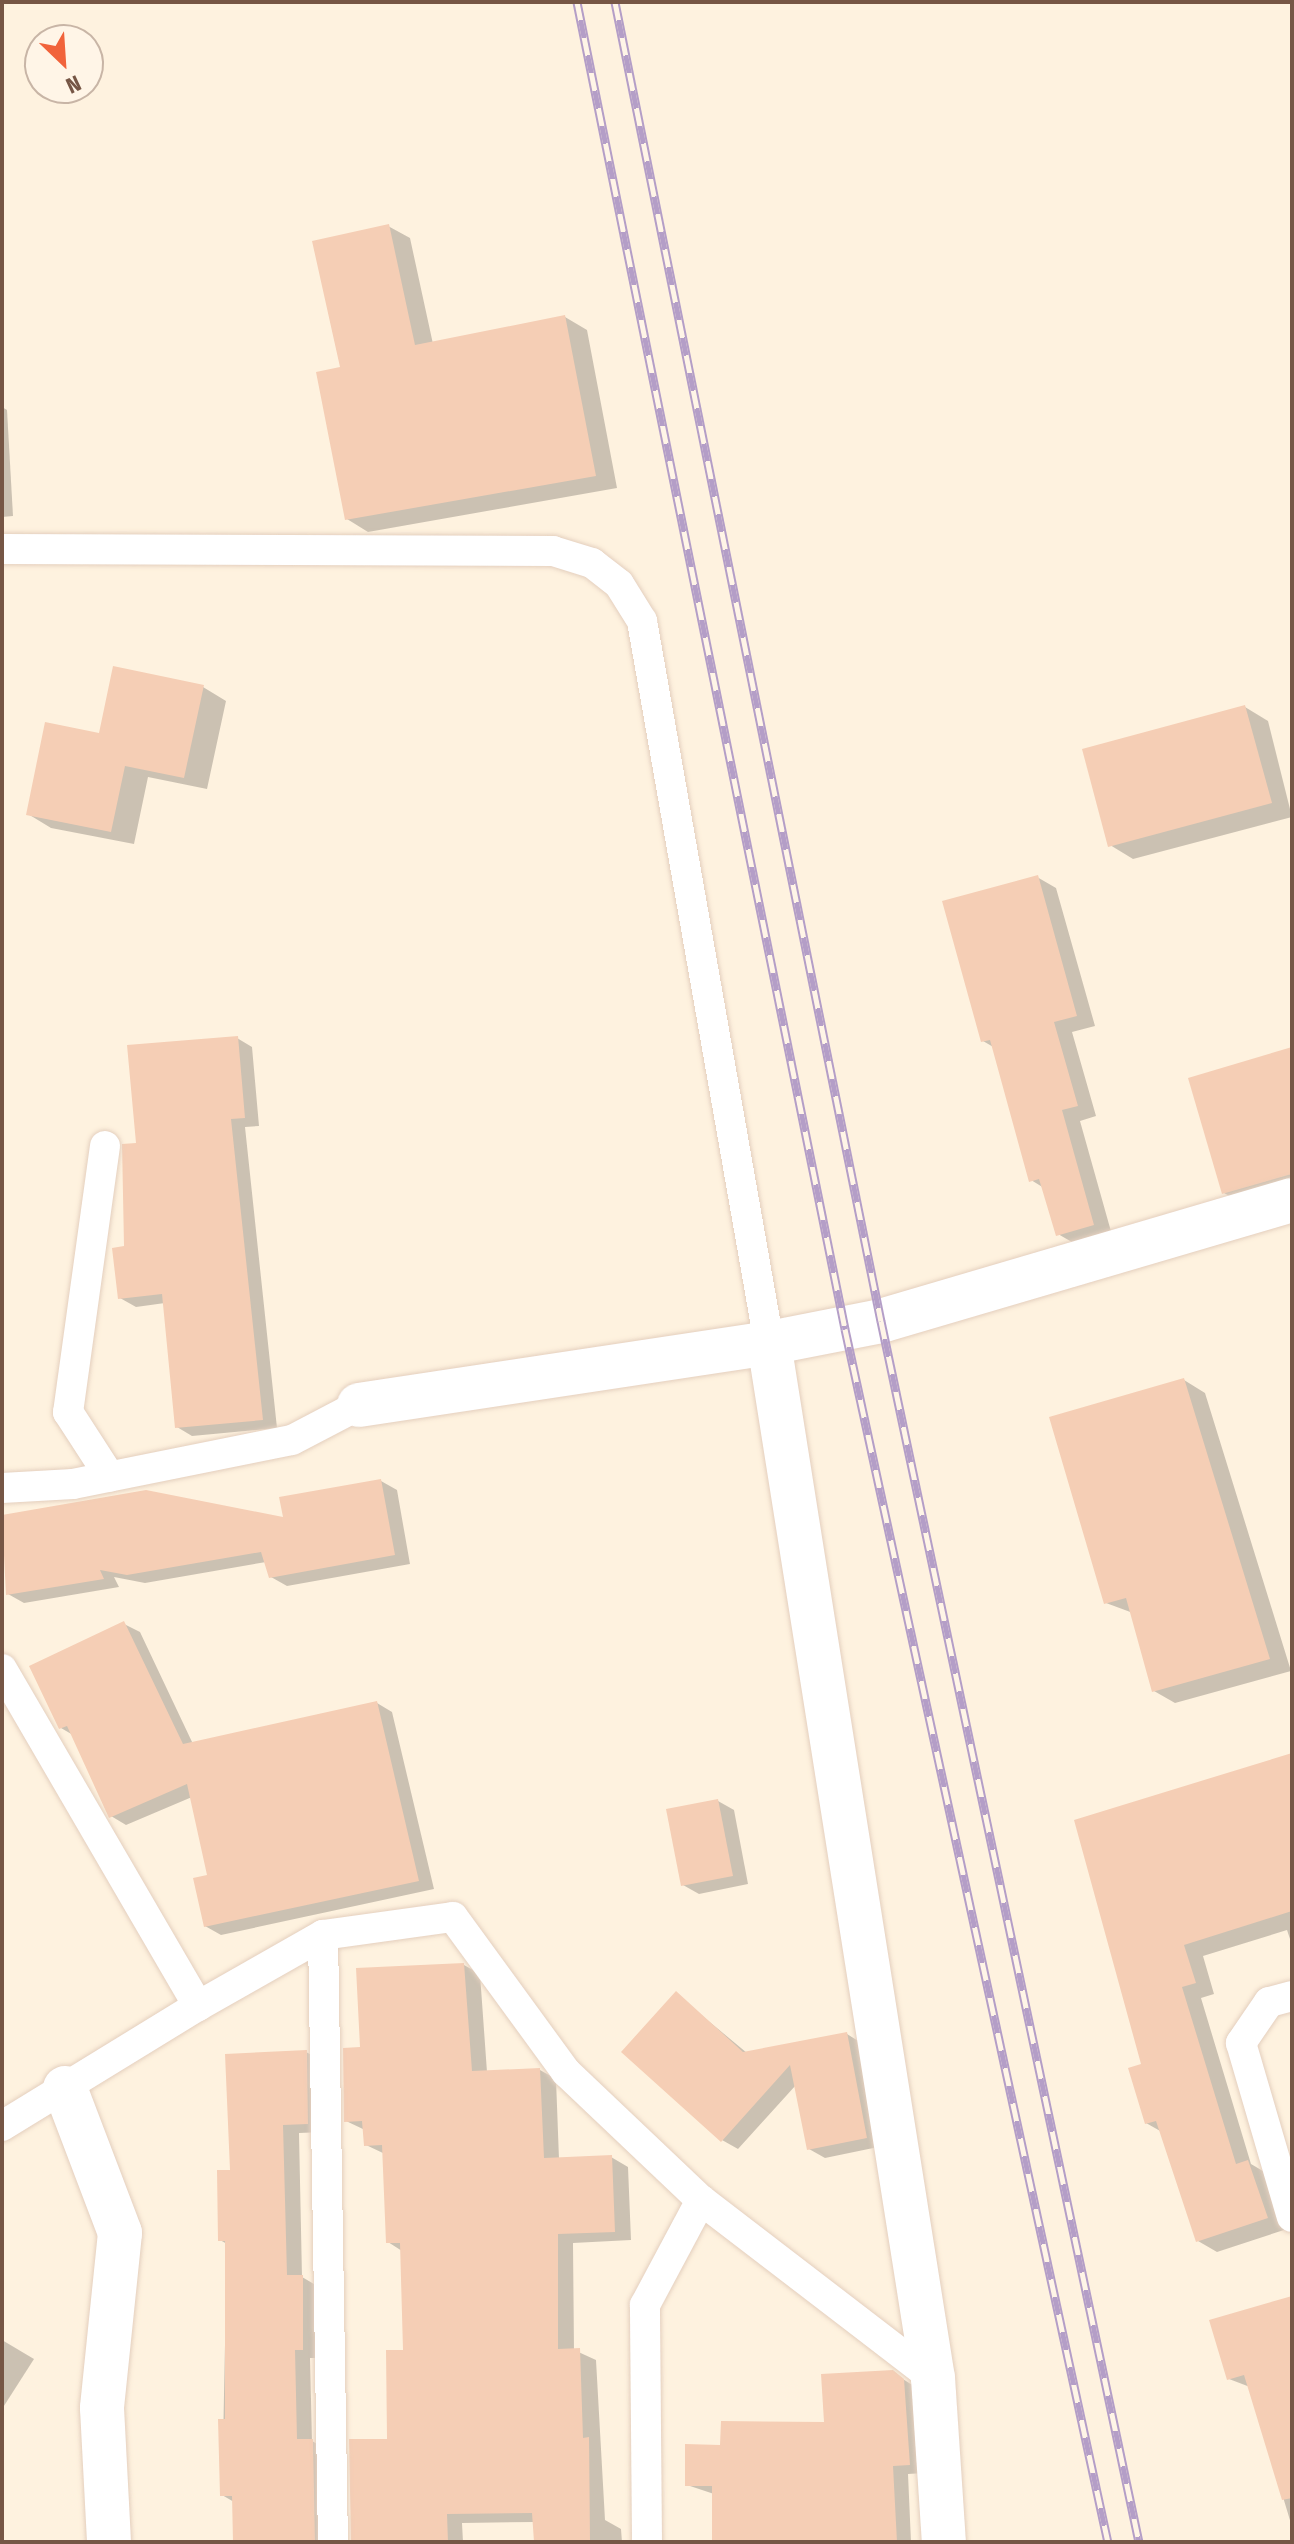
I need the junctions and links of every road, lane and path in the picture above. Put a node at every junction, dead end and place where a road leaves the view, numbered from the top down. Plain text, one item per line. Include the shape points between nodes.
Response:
1 (2, 549) edge
2 (105, 1146) dead end
3 (1292, 1200) edge
4 (769, 1343) junction
5 (359, 1405) joint
6 (110, 1477) junction
7 (2, 1488) edge
8 (2, 1669) edge
9 (323, 1935) junction
10 (1292, 1996) edge
11 (198, 2006) junction
12 (65, 2088) junction
13 (2, 2126) edge
14 (701, 2200) junction
15 (1292, 2217) edge
16 (933, 2378) junction
17 (109, 2542) edge
18 (333, 2542) edge
19 (647, 2542) edge
20 (944, 2542) edge

1 - 4 lane via 553,551 592,563 619,584 642,621
2 - 6 lane via 68,1412
3 - 4 street via 881,1321
4 - 5 street
4 - 16 street
5 - 6 lane via 292,1440
6 - 7 lane
8 - 11 lane
9 - 11 lane
9 - 14 lane via 453,1917 566,2072
9 - 18 lane
10 - 15 lane via 1269,2002 1241,2043
11 - 12 lane
12 - 13 lane
12 - 17 street via 120,2233 102,2408
14 - 16 lane
14 - 19 lane via 645,2305
16 - 20 street

